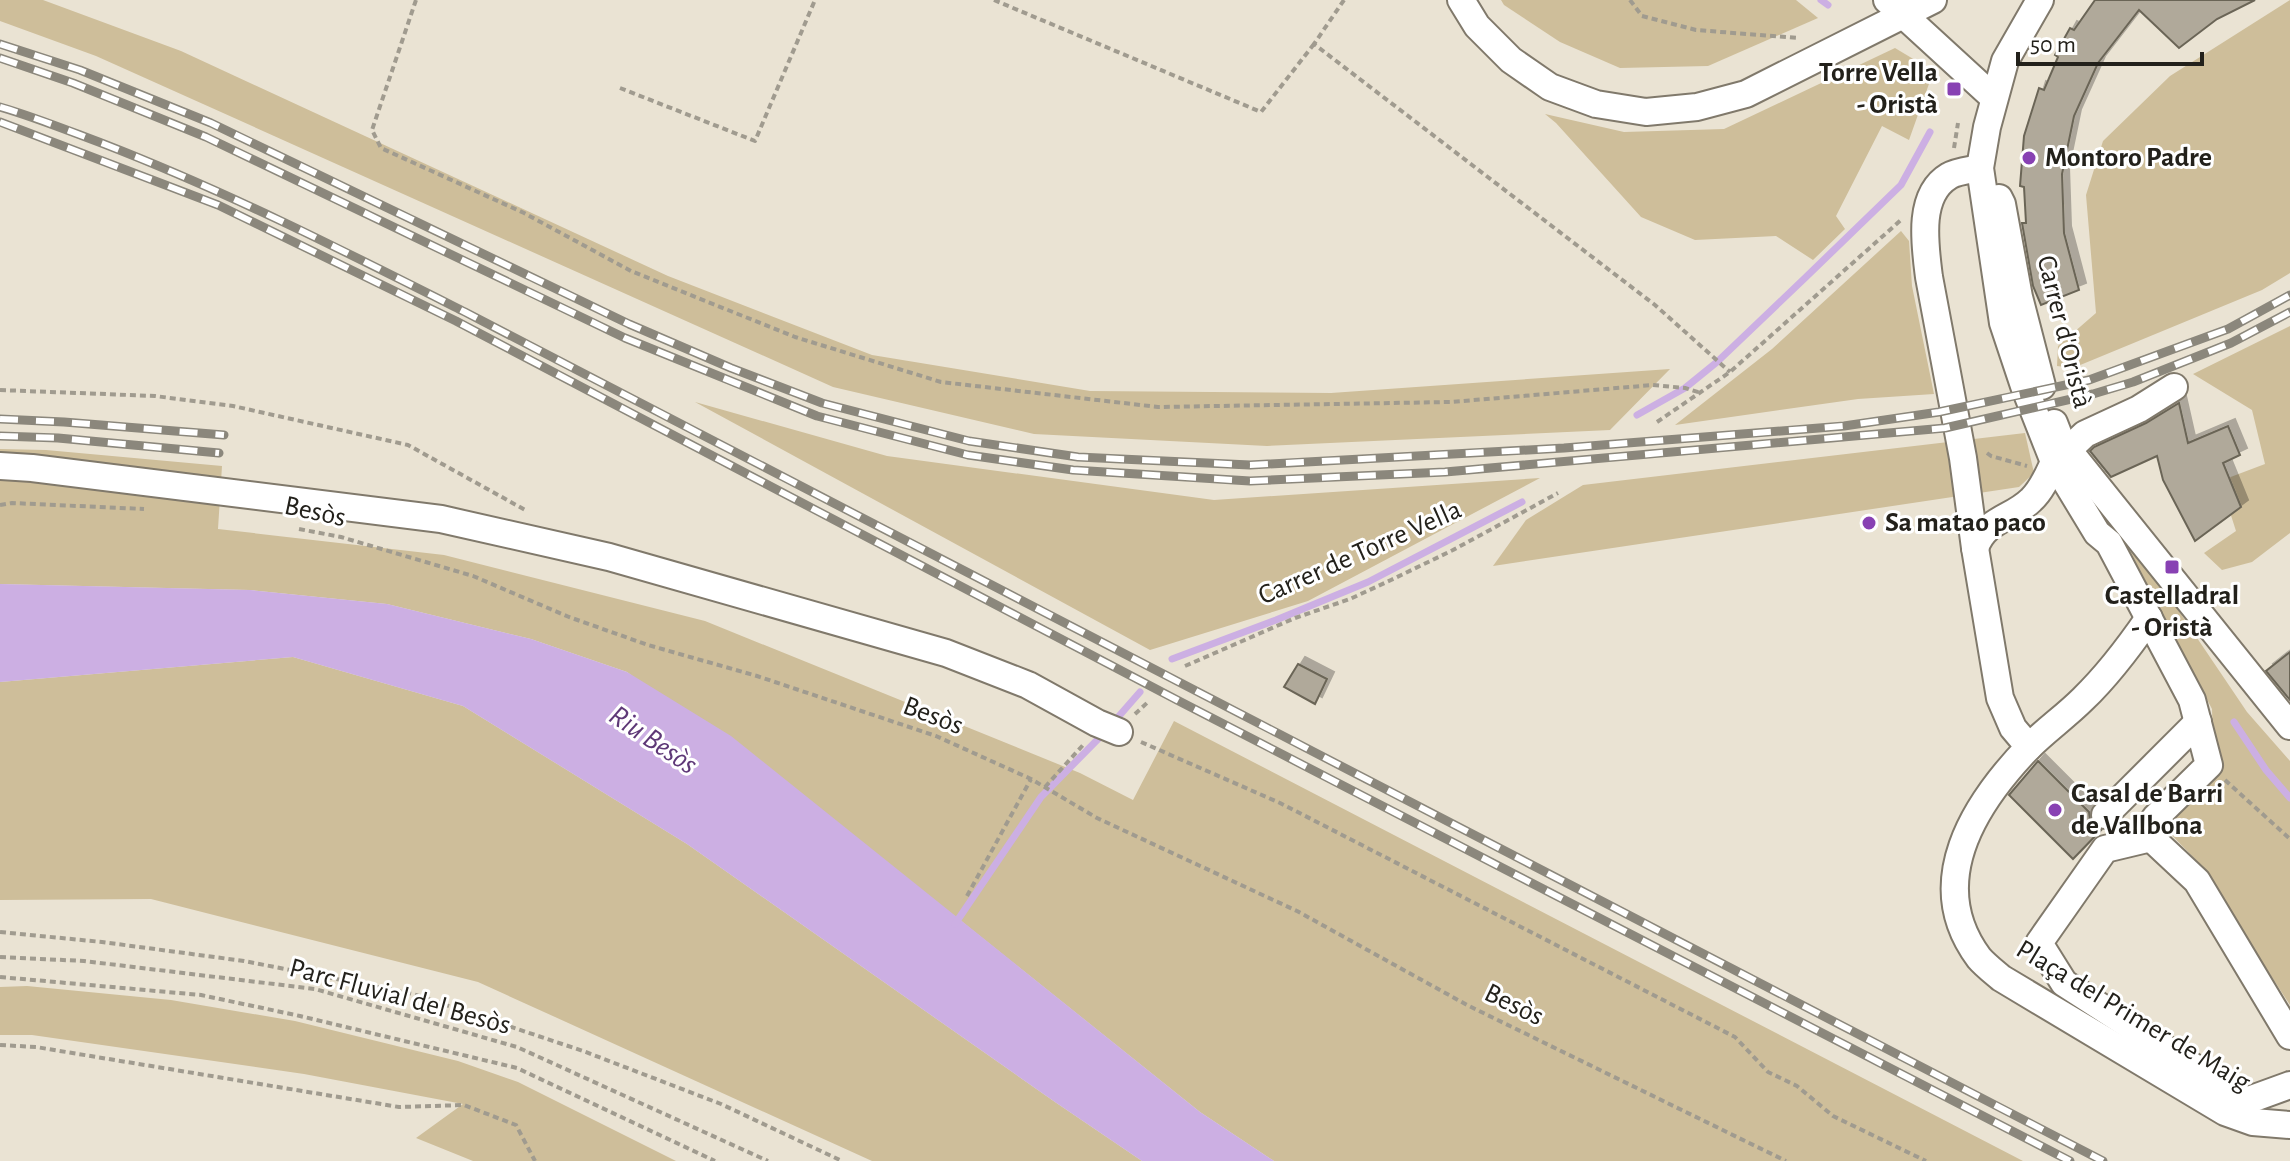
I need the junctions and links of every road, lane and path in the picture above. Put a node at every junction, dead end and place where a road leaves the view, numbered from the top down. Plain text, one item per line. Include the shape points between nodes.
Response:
1 (416, 0) edge
2 (815, 0) edge
3 (994, 0) edge
4 (1344, 0) edge
5 (1461, 0) edge
6 (1630, 0) edge
7 (1933, 0) edge
8 (2040, 0) edge
9 (1894, 8) edge
10 (1805, 39) dead end
11 (1314, 44) junction
12 (620, 88) dead end
13 (1994, 98) junction
14 (1958, 123) dead end
15 (1980, 168) junction
16 (1941, 183) junction
17 (1730, 372) junction
18 (2174, 387) dead end
19 (0, 390) edge
20 (1701, 393) junction
21 (1657, 422) dead end
22 (1983, 448) dead end
23 (2053, 460) junction
24 (0, 466) edge
25 (1558, 493) dead end
26 (2110, 502) junction
27 (0, 505) edge
28 (154, 510) dead end
29 (529, 512) dead end
30 (294, 528) dead end
31 (2109, 543) junction
32 (1975, 548) junction
33 (2149, 618) junction
34 (1185, 666) dead end
35 (2198, 722) junction
36 (2290, 726) edge
37 (1119, 732) joint
38 (1086, 742) dead end
39 (2029, 747) junction
40 (2209, 765) junction
41 (1031, 779) junction
42 (1045, 787) junction
43 (2105, 815) dead end
44 (2151, 838) junction
45 (2290, 839) edge
46 (967, 896) dead end
47 (0, 932) edge
48 (0, 957) edge
49 (0, 977) edge
50 (2290, 1036) edge
51 (0, 1045) edge
52 (2290, 1085) edge
53 (2290, 1125) edge
54 (535, 1161) edge
55 (715, 1161) edge
56 (768, 1161) edge
57 (842, 1161) edge
58 (1786, 1161) edge
59 (1926, 1161) edge

1 - 20 path via 372,130 381,148 524,213 631,271 795,337 941,382 1158,407 1451,402 1653,385
2 - 12 path via 755,141
3 - 11 path via 1261,112
4 - 11 path
5 - 9 street via 1477,26 1511,60 1550,87 1596,104 1646,112 1697,107 1746,94
6 - 10 path via 1642,16 1696,30
7 - 9 street
8 - 13 street, Carrer d'Oristà via 2005,61
9 - 13 street
11 - 17 path via 1655,305
13 - 15 street, Carrer d'Oristà
14 - 16 path
15 - 16 street
15 - 23 street, Carrer d'Oristà via 2003,323
16 - 17 path
16 - 32 street via 1926,221 1926,248
17 - 20 path
18 - 23 street via 2085,434
19 - 29 path via 155,396 233,406 408,445
20 - 21 path
22 - 23 path via 1991,456
23 - 26 street, Carrer d'Oristà
23 - 31 street via 2097,533
23 - 32 street via 2030,501 1987,528
24 - 37 street via 441,519 609,557 946,653 1028,685
25 - 34 path, Carrer de Torre Vella via 1391,580
26 - 31 street
26 - 36 street, Carrer d'Oristà
27 - 28 path
30 - 41 path, Besòs via 473,576 648,645 936,736
31 - 33 street
32 - 39 street via 2000,698 2013,728
33 - 35 street
33 - 39 street, Plaça del Primer de Maig via 2113,668
35 - 40 street
35 - 43 street
37 - 59 path via 1280,803 1735,1037 1768,1072 1797,1086 1833,1116
38 - 42 path
39 - 53 street, Plaça del Primer de Maig via 1972,819 1954,876 1956,907 1980,960 2001,978 2225,1112 2253,1122
40 - 44 street via 2155,818
40 - 45 path
41 - 42 path, Besòs
41 - 46 path
42 - 58 path, Besòs via 1097,818 1297,911 1467,1005
44 - 50 street via 2197,881
44 - 52 street via 2105,849 2039,943 2064,983 2246,1101
47 - 57 path via 244,961 413,994 707,1099
48 - 56 path, Parc Fluvial del Besòs via 84,961 315,989 517,1047
49 - 55 path, Parc Fluvial del Besòs via 201,995 517,1068
51 - 54 path via 399,1107 464,1105 516,1125

